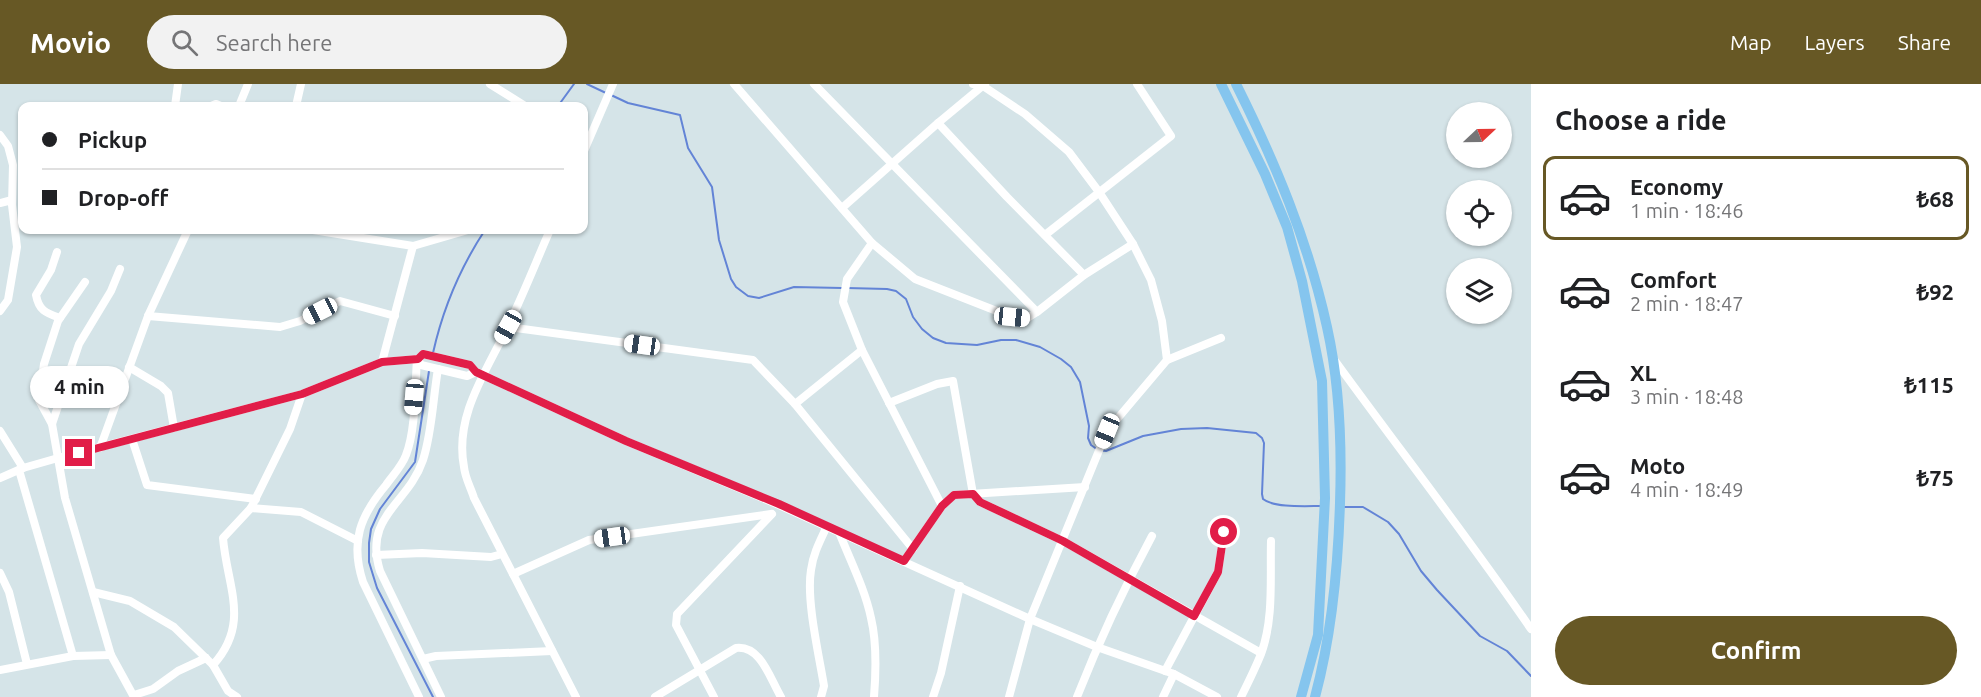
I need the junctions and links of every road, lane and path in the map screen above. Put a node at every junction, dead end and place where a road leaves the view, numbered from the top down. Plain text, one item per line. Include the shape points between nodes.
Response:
1 (178, 84) edge
2 (248, 84) edge
3 (301, 84) edge
4 (490, 84) edge
5 (734, 84) edge
6 (814, 84) edge
7 (973, 84) edge
8 (1137, 84) edge
9 (1221, 84) edge
10 (1236, 84) edge
11 (984, 85) edge
12 (610, 91) edge
13 (176, 102) edge
14 (241, 102) edge
15 (297, 102) edge
16 (519, 102) edge
17 (938, 123) junction
18 (0, 135) edge
19 (588, 138) edge
20 (891, 164) junction
21 (1099, 192) junction
22 (12, 200) junction
23 (0, 203) edge
24 (842, 208) junction
25 (186, 234) edge
26 (338, 234) edge
27 (454, 234) edge
28 (548, 234) edge
29 (1045, 235) junction
30 (872, 243) junction
31 (1133, 244) junction
32 (413, 246) junction
33 (57, 252) dead end
34 (120, 269) dead end
35 (1084, 275) junction
36 (86, 282) dead end
37 (0, 311) edge
38 (1038, 312) junction
39 (148, 316) junction
40 (395, 316) junction
41 (60, 318) junction
42 (508, 327) junction
43 (1221, 338) dead end
44 (862, 350) junction
45 (1332, 357) junction
46 (420, 359) junction
47 (1167, 360) junction
48 (382, 362) junction
49 (129, 367) junction
50 (436, 369) junction
51 (479, 374) junction
52 (302, 394) junction
53 (889, 403) junction
54 (795, 404) junction
55 (52, 424) junction
56 (174, 428) junction
57 (0, 431) edge
58 (132, 439) junction
59 (100, 448) junction
60 (58, 458) junction
61 (21, 469) junction
62 (0, 478) edge
63 (1085, 488) junction
64 (973, 494) junction
65 (256, 499) junction
66 (779, 504) junction
67 (942, 506) junction
68 (251, 508) junction
69 (771, 514) junction
70 (827, 526) junction
71 (839, 532) junction
72 (1224, 532) dead end
73 (1152, 536) dead end
74 (358, 541) junction
75 (1063, 541) junction
76 (1270, 541) dead end
77 (913, 549) junction
78 (502, 554) junction
79 (376, 555) junction
80 (904, 561) junction
81 (0, 573) edge
82 (513, 574) junction
83 (1129, 579) junction
84 (960, 586) junction
85 (93, 592) junction
86 (1194, 616) junction
87 (1030, 619) junction
88 (1531, 629) edge
89 (1097, 647) junction
90 (552, 651) junction
91 (1261, 653) junction
92 (111, 655) junction
93 (73, 656) junction
94 (423, 659) junction
95 (210, 661) junction
96 (27, 664) junction
97 (0, 670) edge
98 (699, 671) junction
99 (1169, 672) junction
100 (228, 694) edge
101 (134, 696) edge
102 (237, 697) edge
103 (419, 697) edge
104 (441, 697) edge
105 (576, 697) edge
106 (655, 697) edge
107 (714, 697) edge
108 (781, 697) edge
109 (821, 697) edge
110 (874, 697) edge
111 (933, 697) edge
112 (1009, 697) edge
113 (1077, 697) edge
114 (1163, 697) edge
115 (1217, 697) edge
116 (1241, 697) edge
117 (1301, 697) edge
118 (1316, 697) edge

1 - 13 street
2 - 14 street
3 - 15 street
4 - 16 street
5 - 24 street
6 - 20 street
7 - 11 street
8 - 21 street via 1171,136
9 - 117 main road via 1287,227 1322,381 1325,498 1318,635
10 - 45 main road via 1268,147 1297,221
11 - 17 street
11 - 21 street via 1069,152
12 - 19 street
17 - 20 street
17 - 29 street
18 - 22 street via 13,165
20 - 24 street
20 - 38 street
21 - 29 street
21 - 31 street
22 - 23 street
22 - 37 street via 17,247 8,300
24 - 30 street
25 - 39 street
26 - 32 street
27 - 32 street
28 - 42 street
29 - 35 street
30 - 38 street via 915,279 1012,317 1026,319
30 - 44 street via 847,279 843,302
31 - 35 street
31 - 47 street via 1151,280
32 - 40 street
33 - 41 street via 36,295 42,311
34 - 55 street via 79,344
35 - 38 street
36 - 41 street
39 - 40 street via 280,327 340,301
39 - 49 street
40 - 48 street
41 - 55 street via 44,364 39,400
42 - 51 street
42 - 54 street via 753,360
43 - 47 street
44 - 53 street
44 - 54 street
45 - 88 street
45 - 118 main road via 1342,448 1339,560
46 - 48 street
46 - 50 street
46 - 51 street via 437,358 470,365
46 - 74 street via 408,448 401,465 368,508
47 - 63 street via 1107,431
48 - 52 street
49 - 56 street via 168,393
49 - 59 street
50 - 51 street via 467,376
50 - 79 street via 423,459 380,524
51 - 66 street via 626,441
51 - 78 street via 465,418 464,468
52 - 56 street
52 - 65 street via 290,429
53 - 64 street via 953,381
53 - 67 street
54 - 77 street
55 - 60 street
56 - 58 street
57 - 61 street
58 - 59 street
58 - 65 street via 147,485
59 - 60 street
60 - 61 street
60 - 85 street via 65,498
61 - 62 street
61 - 93 street
63 - 64 street
63 - 75 street
64 - 67 street via 954,495
64 - 75 street via 980,502
65 - 68 street
66 - 69 street
66 - 70 street
67 - 77 street
68 - 74 street via 301,512
68 - 95 street via 223,538 236,612 227,647
69 - 82 street via 589,540
69 - 98 street via 677,614 676,625
70 - 71 street
70 - 109 street via 810,572 810,597 824,686
71 - 80 street
71 - 110 street via 872,619
72 - 86 street via 1218,572
73 - 83 street
74 - 103 street via 357,558 363,582
75 - 83 street
75 - 87 street
76 - 91 street via 1269,613
77 - 80 street
78 - 79 street
78 - 82 street
79 - 94 street
80 - 84 street
81 - 96 street via 9,592
82 - 90 street
83 - 86 street
83 - 89 street
84 - 87 street
84 - 111 street via 942,673
85 - 92 street
85 - 95 street via 130,601 174,627
86 - 91 street
86 - 99 street
87 - 89 street
87 - 112 street
89 - 99 street
89 - 113 street
90 - 94 street
90 - 105 street
91 - 116 street
92 - 93 street
92 - 101 street
93 - 96 street
94 - 104 street
95 - 100 street
95 - 101 street via 178,671 153,689
96 - 97 street
98 - 106 street
98 - 107 street
98 - 108 street via 736,648 749,649 759,657
99 - 114 street
99 - 115 street
100 - 102 street

